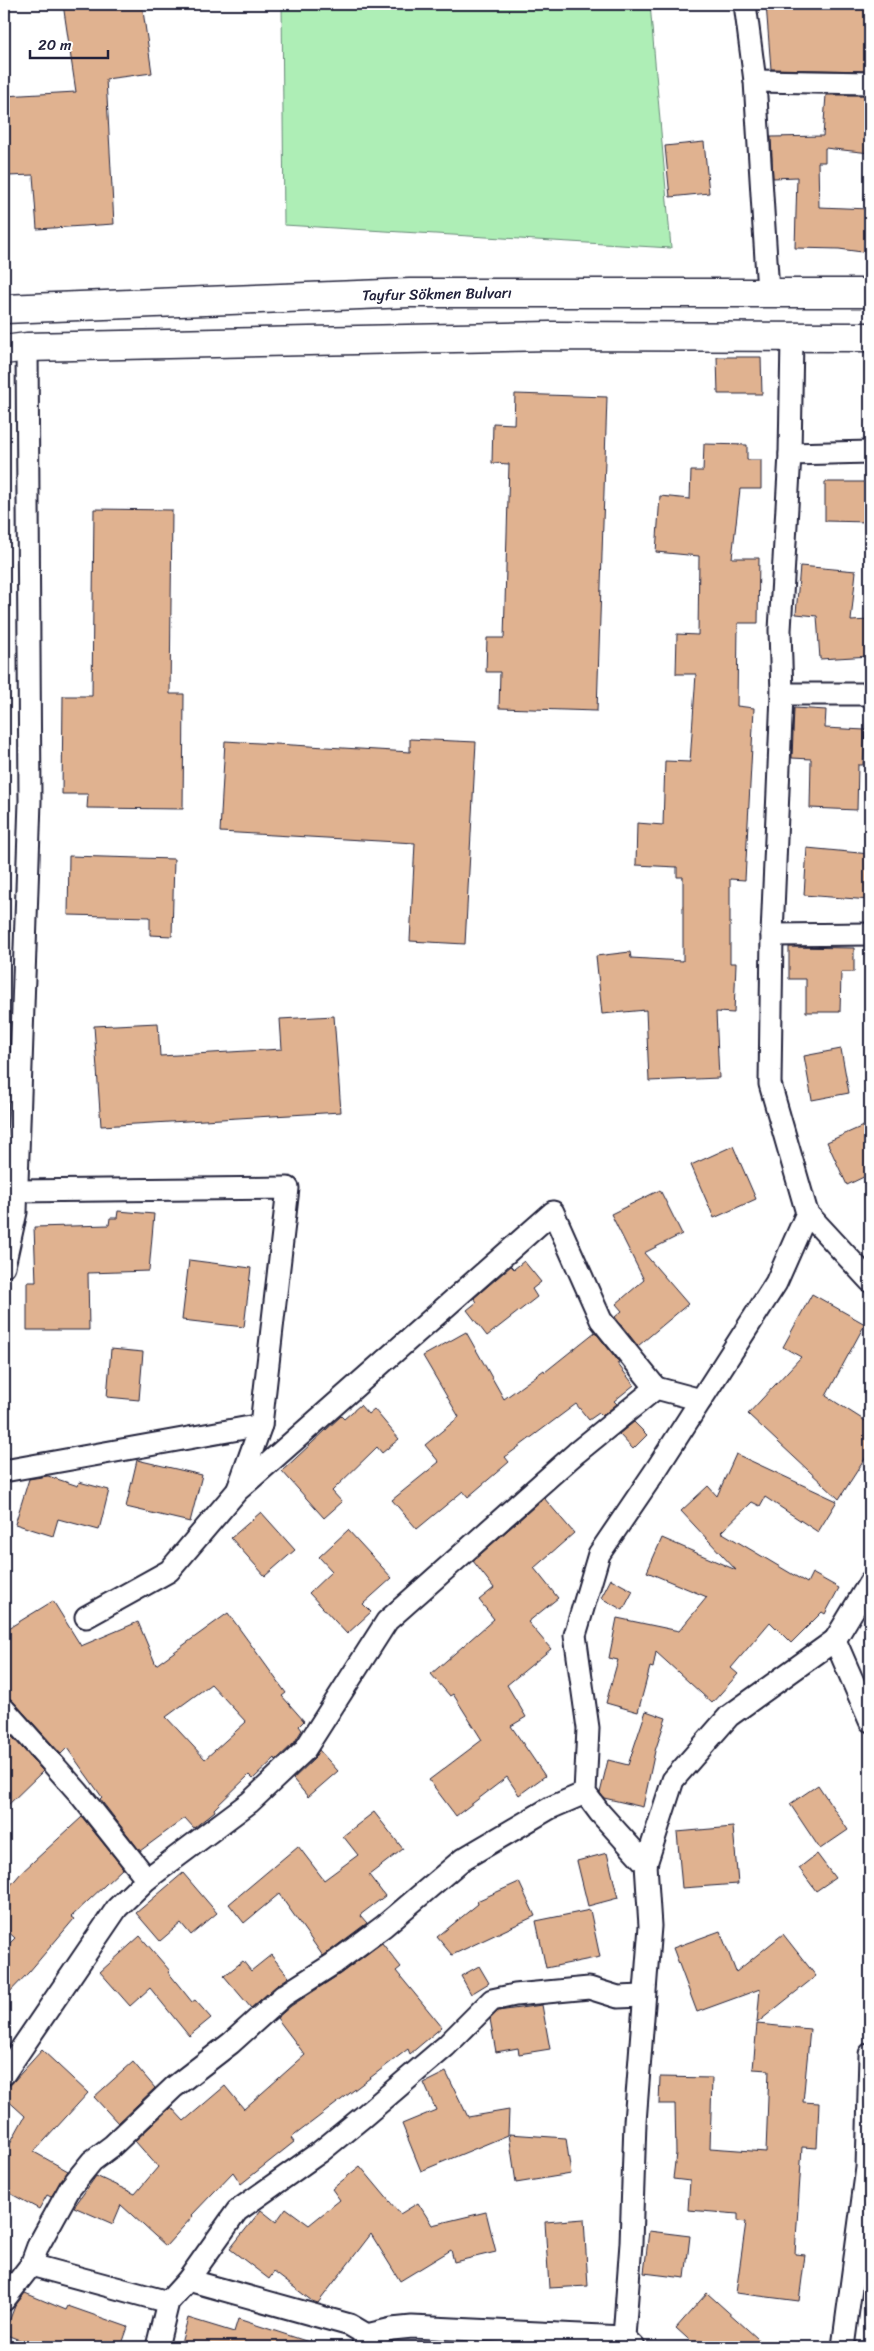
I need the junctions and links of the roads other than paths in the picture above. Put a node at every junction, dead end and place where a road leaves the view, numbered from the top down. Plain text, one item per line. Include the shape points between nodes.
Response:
1 (745, 4) edge
2 (755, 81) junction
3 (870, 83) edge
4 (768, 292) junction
5 (870, 292) edge
6 (4, 309) edge
7 (870, 337) edge
8 (792, 338) junction
9 (16, 348) edge
10 (870, 452) edge
11 (790, 454) junction
12 (782, 694) junction
13 (870, 694) edge
14 (870, 934) edge
15 (772, 935) junction
16 (12, 1204) edge
17 (807, 1213) junction
18 (4, 1266) edge
19 (870, 1281) edge
20 (656, 1388) junction
21 (701, 1400) junction
22 (261, 1425) junction
23 (4, 1471) edge
24 (237, 1492) junction
25 (870, 1582) edge
26 (86, 1617) dead end
27 (835, 1640) junction
28 (4, 1709) edge
29 (870, 1721) edge
30 (585, 1793) junction
31 (646, 1864) junction
32 (147, 1879) junction
33 (643, 1996) junction
34 (870, 2054) edge
35 (4, 2074) edge
36 (31, 2265) junction
37 (188, 2280) junction
38 (5, 2295) edge
39 (168, 2302) junction
40 (364, 2341) edge
41 (629, 2342) edge
42 (157, 2347) edge
43 (844, 2347) edge

1 - 2 street
2 - 3 street
2 - 4 street
4 - 5 main road, Tayfur Sökmen Bulvarı
4 - 6 main road, Tayfur Sökmen Bulvarı via 410,293
7 - 8 main road
8 - 9 main road via 550,336
8 - 11 street
9 - 16 street via 30,801
10 - 11 street
11 - 12 street via 780,630
12 - 13 street
12 - 15 street
14 - 15 street
15 - 17 street via 770,1084
16 - 18 street
16 - 22 street via 288,1188
17 - 19 street
17 - 21 street via 776,1283
20 - 21 street
20 - 24 street via 600,1320 553,1212
20 - 32 street via 576,1453 388,1621 304,1751 250,1802
21 - 30 street via 599,1554 575,1635 588,1728
22 - 23 street
22 - 24 street
24 - 26 street via 169,1571
25 - 27 street
27 - 29 street
27 - 31 street via 729,1716 673,1780
28 - 32 street via 78,1792
30 - 31 street
30 - 36 street via 550,1808 463,1859 384,1926 283,1996 174,2088 92,2161 70,2188
31 - 33 street via 650,1926
32 - 35 street via 117,1908
33 - 37 street via 618,1997 589,1988 492,2000 446,2046 357,2122 304,2164 237,2210
33 - 41 street
34 - 43 street via 867,2168
36 - 38 street
36 - 39 street
37 - 39 street
37 - 40 street via 350,2325
39 - 42 street
40 - 41 street via 392,2329 412,2327

